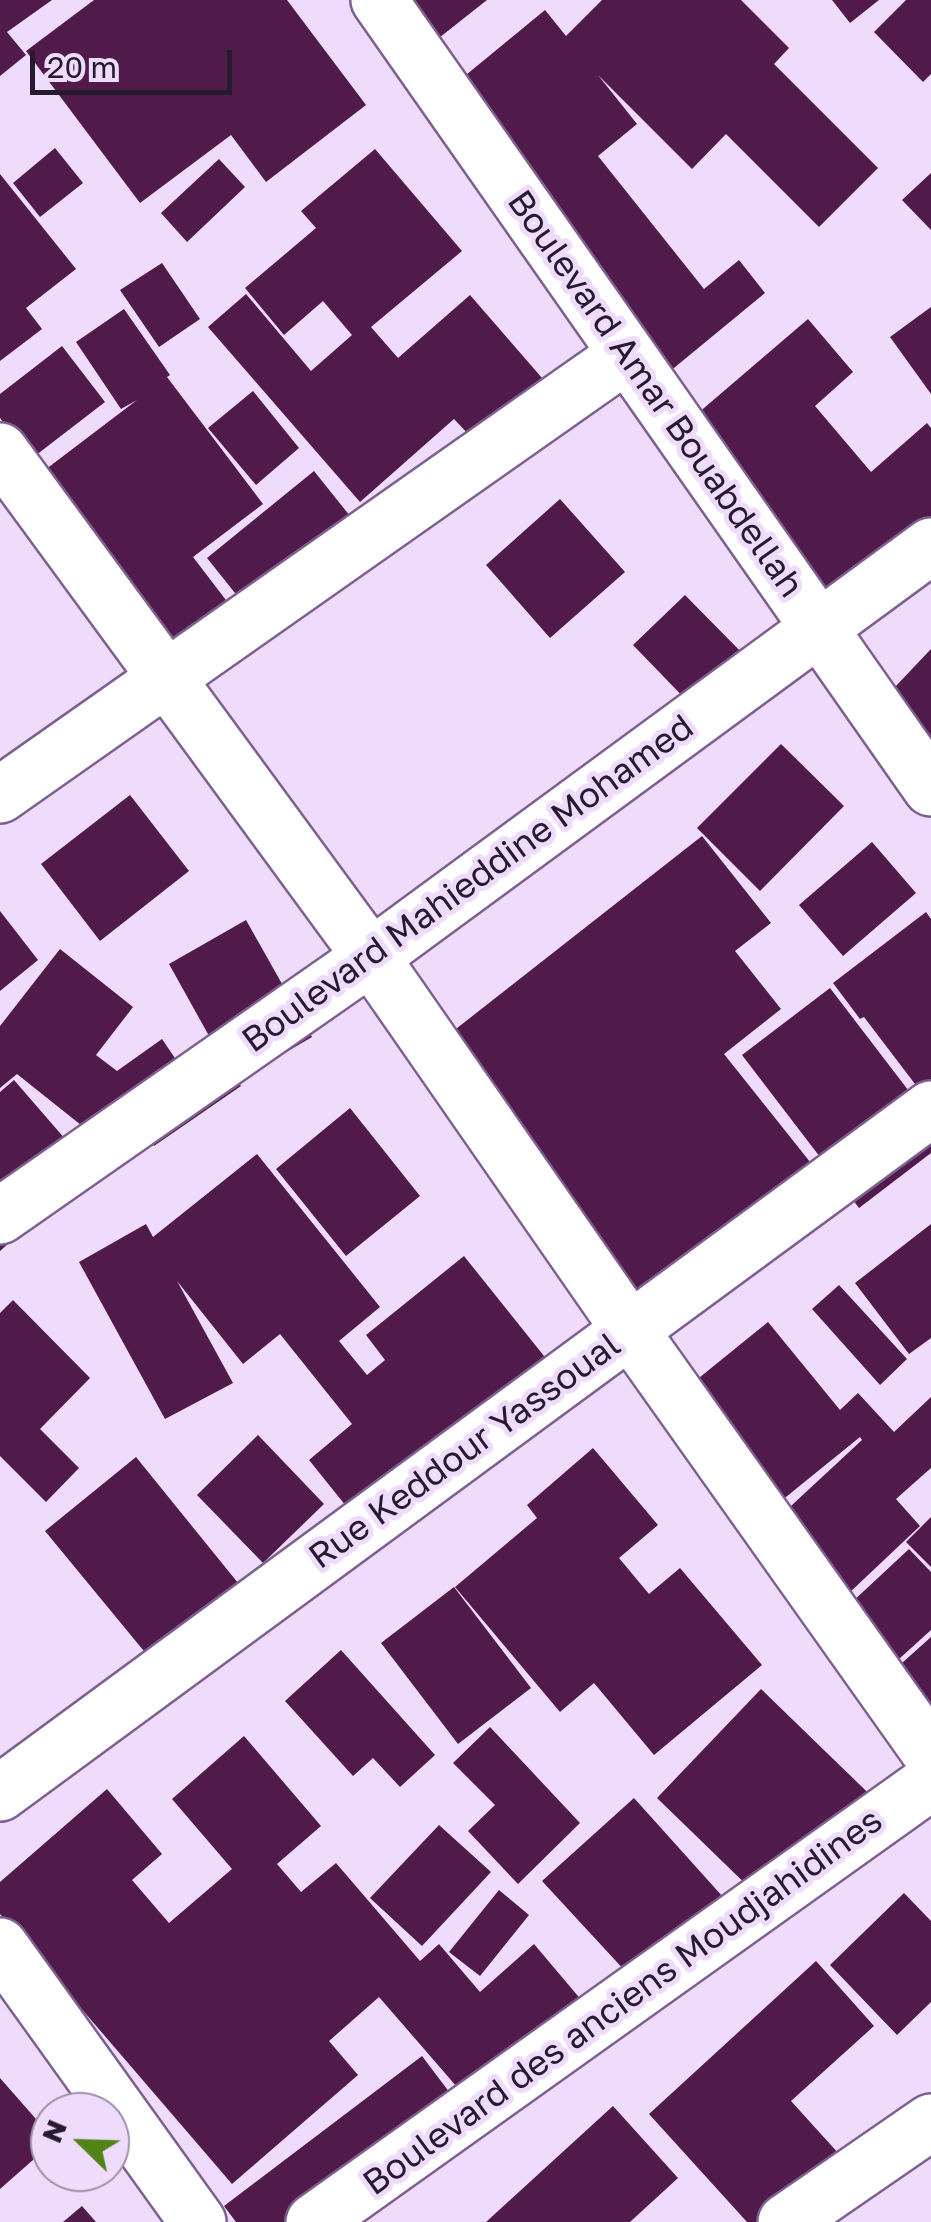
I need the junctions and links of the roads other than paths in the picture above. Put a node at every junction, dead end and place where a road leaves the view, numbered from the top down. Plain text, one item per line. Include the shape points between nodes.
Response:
1 (378, 0) edge
2 (626, 355) junction
3 (0, 451) edge
4 (931, 546) edge
5 (822, 629) junction
6 (166, 678) junction
7 (931, 788) edge
8 (0, 795) edge
9 (371, 957) junction
10 (931, 1109) edge
11 (0, 1216) edge
12 (630, 1330) junction
13 (931, 1754) edge
14 (931, 1782) edge
15 (0, 1793) edge
16 (0, 1946) edge
17 (931, 2122) edge
18 (198, 2222) edge
19 (314, 2222) edge
20 (786, 2222) edge

1 - 2 street, Boulevard Amar Bouabdellah
2 - 5 street, Boulevard Amar Bouabdellah
2 - 6 street
3 - 6 street
4 - 5 street, Boulevard Mahieddine Mohamed
5 - 7 street, Boulevard Amar Bouabdellah
5 - 9 street, Boulevard Mahieddine Mohamed
6 - 8 street
6 - 9 street
9 - 11 street, Boulevard Mahieddine Mohamed
9 - 12 street
10 - 12 street, Rue Keddour Yassoual
12 - 13 street
12 - 15 street, Rue Keddour Yassoual
14 - 19 street, Boulevard des anciens Moudjahidines
16 - 18 street
17 - 20 street

